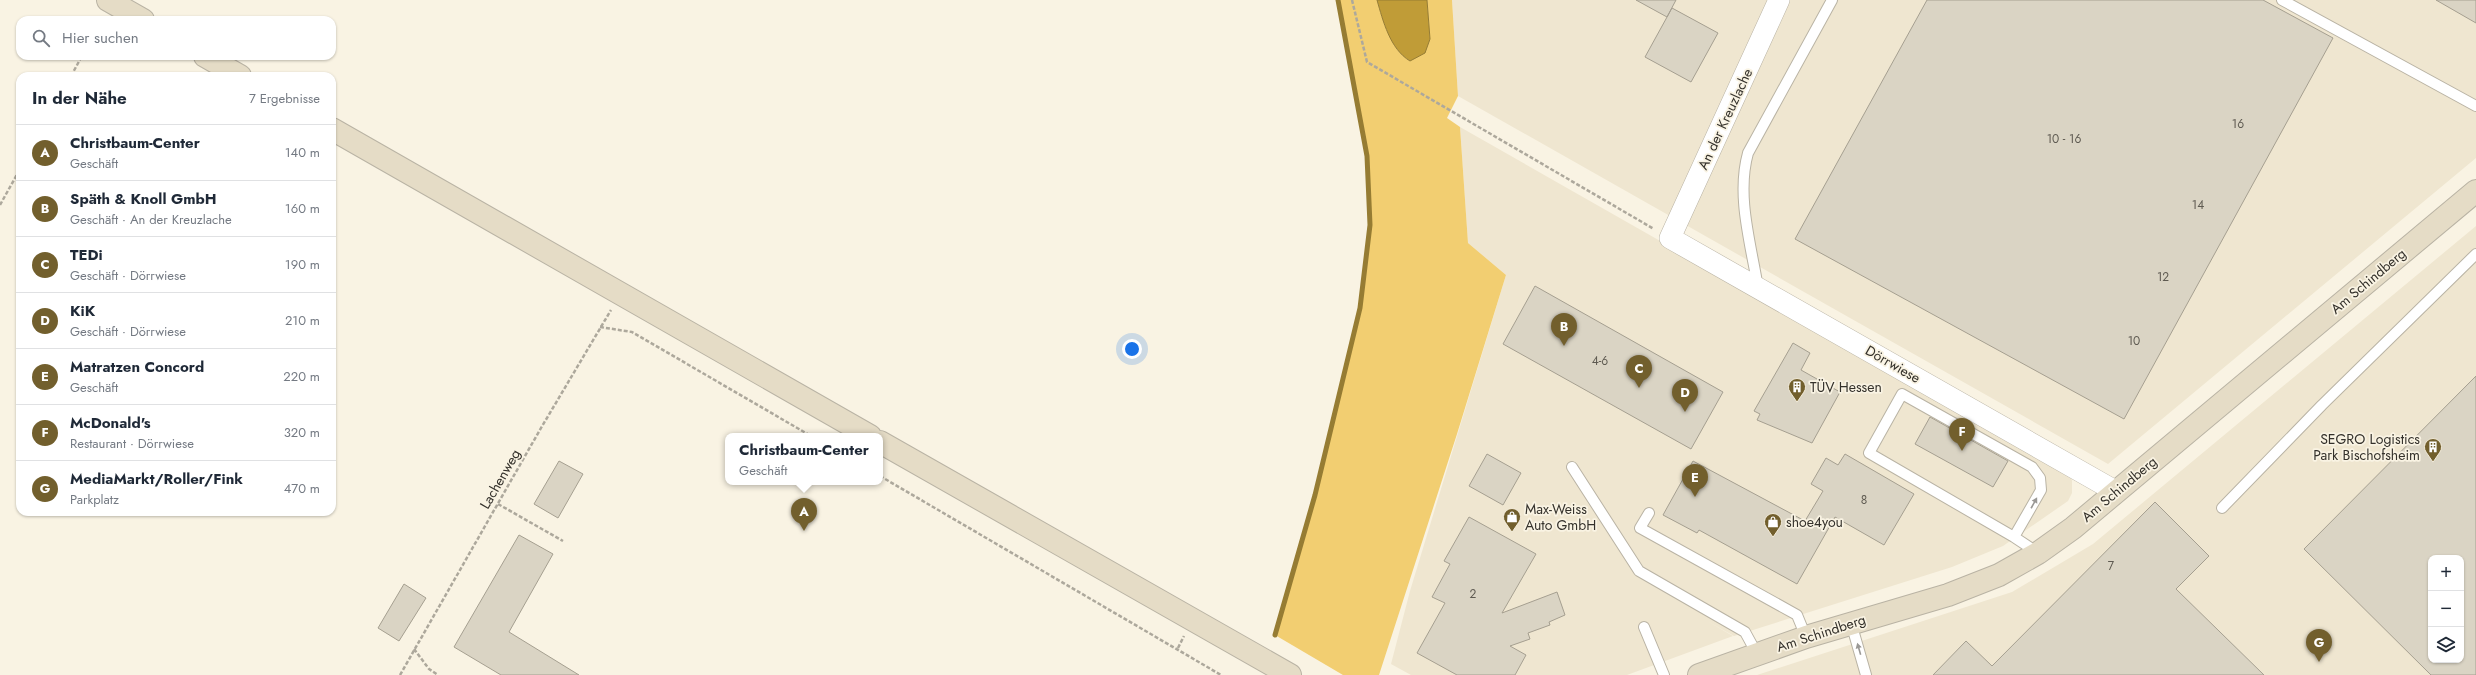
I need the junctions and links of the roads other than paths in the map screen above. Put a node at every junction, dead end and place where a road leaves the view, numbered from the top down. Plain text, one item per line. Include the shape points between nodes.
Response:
1 (108, 0) edge
2 (1779, 0) edge
3 (1832, 0) edge
4 (2282, 0) edge
5 (136, 16) edge
6 (212, 60) edge
7 (233, 72) edge
8 (2476, 106) edge
9 (336, 131) edge
10 (2476, 191) edge
11 (1670, 238) joint
12 (2476, 254) edge
13 (1758, 288) junction
14 (865, 433) edge
15 (883, 444) edge
16 (1572, 467) dead end
17 (2115, 491) junction
18 (2222, 508) dead end
19 (1649, 513) dead end
20 (2014, 537) junction
21 (2038, 553) junction
22 (1851, 623) junction
23 (1644, 627) dead end
24 (1806, 637) junction
25 (1757, 654) junction
26 (1725, 671) edge
27 (1290, 675) edge
28 (1664, 675) edge
29 (1699, 675) edge
30 (1866, 675) edge

1 - 5 main road
2 - 11 street, An der Kreuzlache
3 - 13 lane via 1748,153 1743,173 1744,200
4 - 8 lane
6 - 7 main road
9 - 14 main road
10 - 17 main road, Am Schindberg
11 - 13 street, Dörrwiese
12 - 18 lane via 2322,405
13 - 17 street, Dörrwiese
15 - 27 main road
16 - 25 lane via 1639,571 1745,632
17 - 21 main road, Am Schindberg via 2073,528
19 - 24 lane via 1640,528 1796,615
20 -> 20 lane via 2041,490 2040,478 2032,467 1902,394 1869,453
20 - 21 lane
21 - 22 main road, Am Schindberg via 1999,575 1948,595
22 - 24 main road, Am Schindberg
30 -> 22 lane
23 - 28 lane
24 - 25 main road, Am Schindberg
25 - 26 main road, Am Schindberg
26 - 29 main road, Am Schindberg

